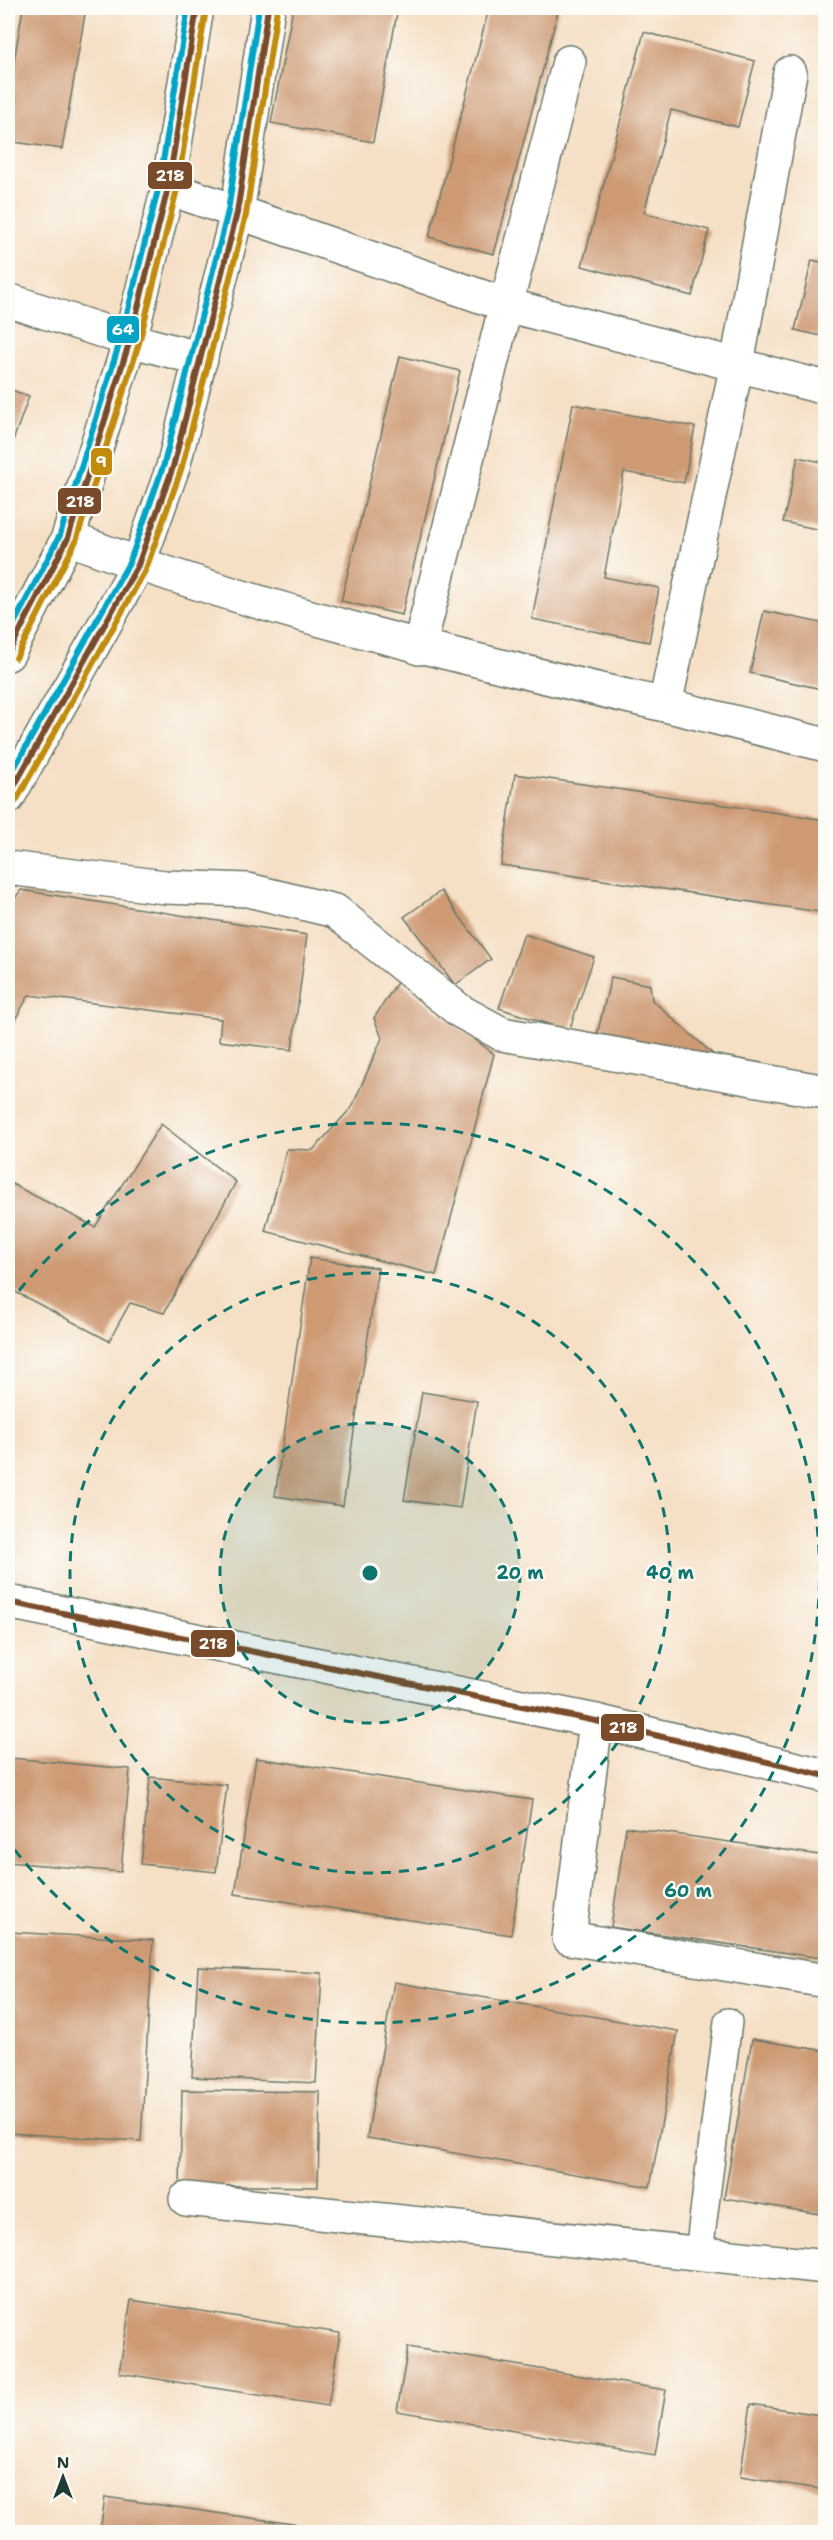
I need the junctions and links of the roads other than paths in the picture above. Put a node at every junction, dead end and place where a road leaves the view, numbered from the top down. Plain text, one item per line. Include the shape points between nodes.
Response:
1 (197, 8) edge
2 (268, 8) edge
3 (569, 62) dead end
4 (790, 73) dead end
5 (168, 188) junction
6 (237, 213) junction
7 (8, 300) edge
8 (506, 305) junction
9 (130, 340) junction
10 (201, 359) junction
11 (737, 364) junction
12 (825, 388) edge
13 (68, 538) junction
14 (138, 564) junction
15 (419, 648) junction
16 (8, 654) edge
17 (665, 705) junction
18 (825, 745) edge
19 (8, 797) edge
20 (8, 868) edge
21 (825, 1092) edge
22 (8, 1602) edge
23 (596, 1721) junction
24 (825, 1776) edge
25 (825, 1981) edge
26 (728, 2022) dead end
27 (186, 2199) dead end
28 (699, 2252) junction
29 (825, 2267) edge

1 - 5 street
2 - 6 street
3 - 8 street
4 - 11 street
5 - 6 street
5 - 9 street
6 - 8 street
6 - 10 street
7 - 9 street
8 - 11 street
8 - 15 street
9 - 10 street
9 - 13 street
10 - 14 street via 173,467
11 - 12 street
11 - 17 street
13 - 14 street
13 - 16 street
14 - 15 street
14 - 19 street
15 - 17 street
17 - 18 street
20 - 21 street via 165,887 248,890 335,911 460,1011 502,1034
22 - 23 street
23 - 24 street
23 - 25 street via 569,1938
26 - 28 lane
27 - 28 street
28 - 29 street

